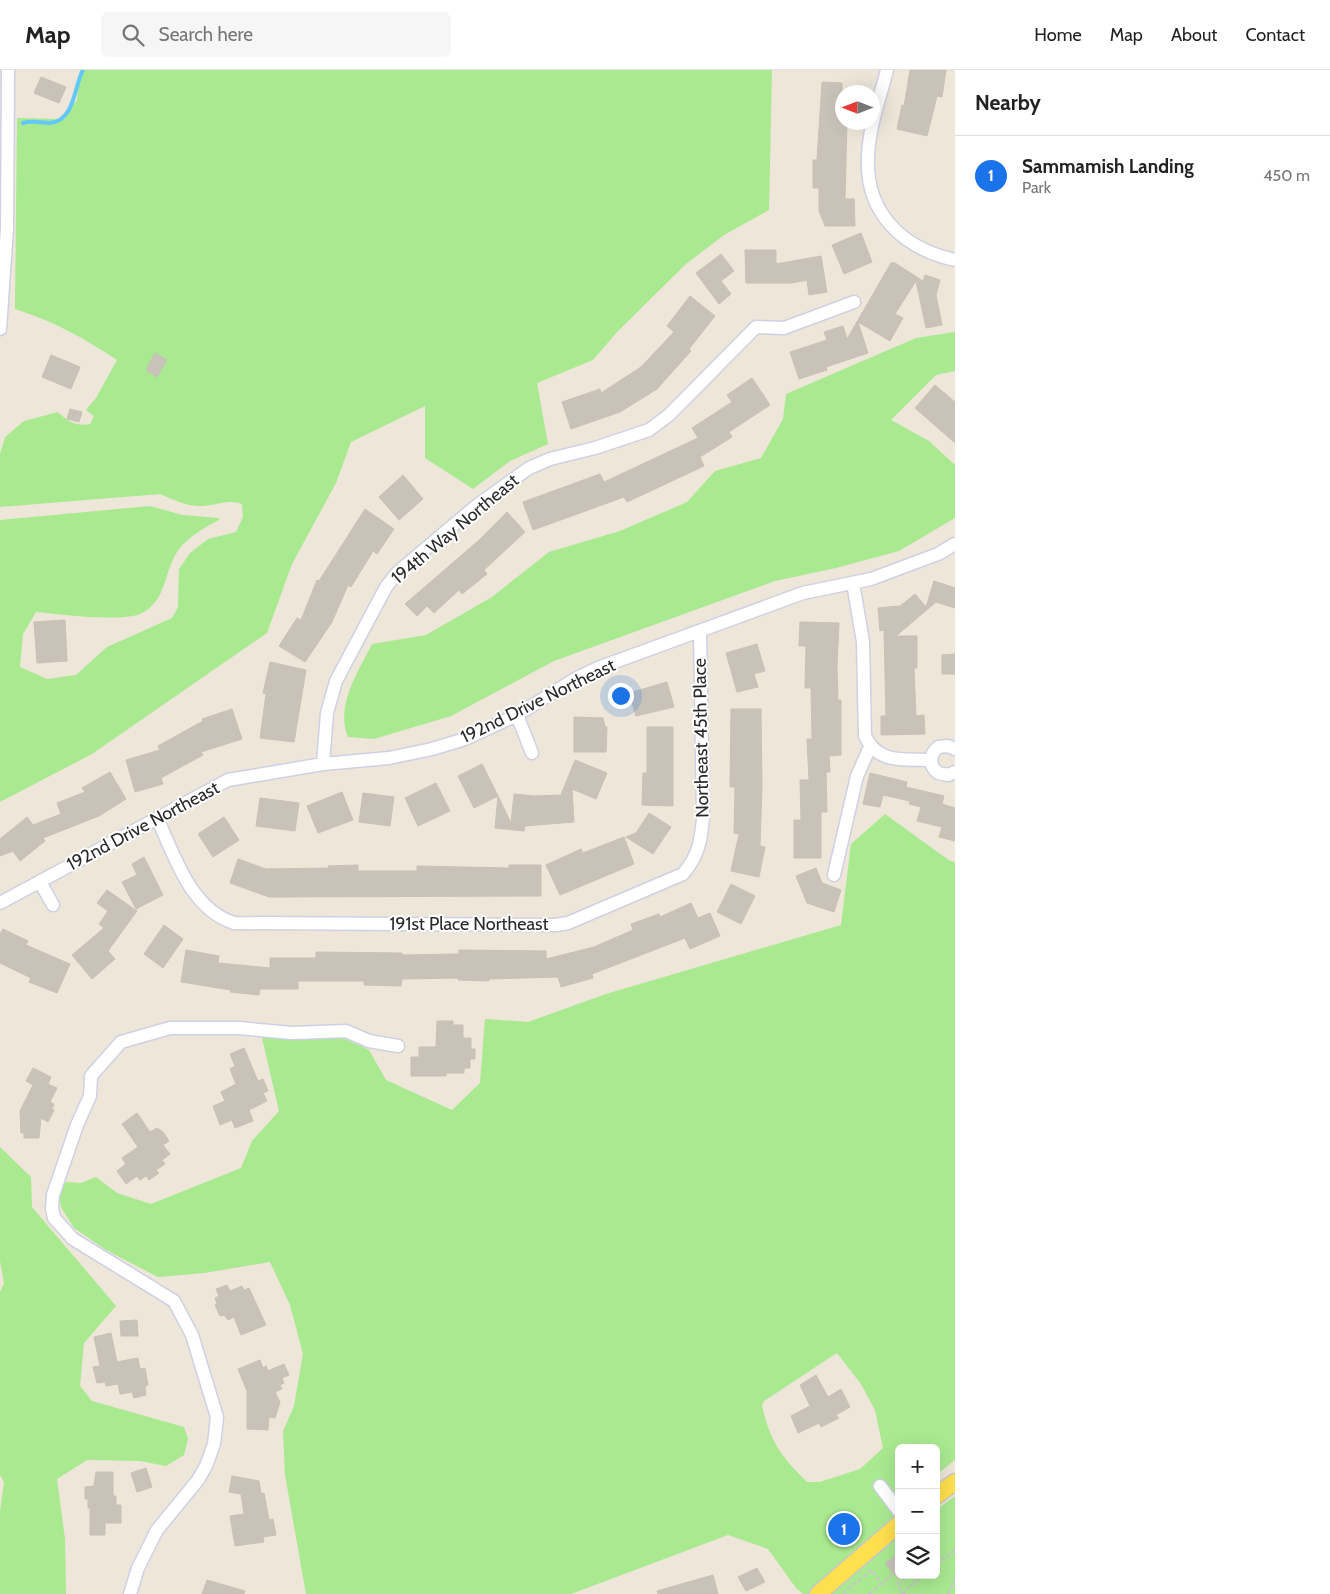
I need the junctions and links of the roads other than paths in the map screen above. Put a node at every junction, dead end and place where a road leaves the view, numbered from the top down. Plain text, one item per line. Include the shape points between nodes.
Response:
1 (8, 70) edge
2 (887, 70) edge
3 (3, 228) edge
4 (955, 260) edge
5 (854, 302) dead end
6 (0, 329) edge
7 (955, 544) edge
8 (853, 583) junction
9 (700, 631) junction
10 (517, 715) junction
11 (870, 747) junction
12 (955, 749) edge
13 (532, 753) dead end
14 (931, 760) junction
15 (323, 764) junction
16 (955, 772) edge
17 (157, 818) junction
18 (701, 845) joint
19 (834, 875) dead end
20 (40, 882) junction
21 (0, 903) edge
22 (52, 905) dead end
23 (398, 1046) dead end
24 (955, 1482) edge
25 (880, 1486) dead end
26 (940, 1493) edge
27 (895, 1506) edge
28 (895, 1527) edge
29 (130, 1594) edge
30 (818, 1594) edge

1 - 3 street
2 - 4 street via 868,154 872,196 897,233 934,255
3 - 6 street
5 - 15 street, 194th Way Northeast via 784,328 756,327 649,430 528,468 475,507 398,572 386,587 336,681 326,713
7 - 8 street, 192nd Drive Northeast via 938,554
8 - 9 street, 192nd Drive Northeast via 802,593
8 - 11 street via 863,642 863,721
9 - 10 street, 192nd Drive Northeast via 598,668
9 - 18 street, Northeast 45th Place
10 - 13 street
10 - 15 street, 192nd Drive Northeast via 465,739 432,749 389,758
11 - 14 street via 881,756
11 - 19 street via 857,776
12 - 14 street via 948,746 938,748
14 - 16 street via 938,773 948,775
15 - 17 street, 192nd Drive Northeast via 228,780
17 - 18 street, 191st Place Northeast via 196,897 213,913 234,923 568,923 682,874 694,862
17 - 20 street, 192nd Drive Northeast
20 - 21 street, 192nd Drive Northeast
20 - 22 street
23 - 29 street via 369,1041 346,1031 292,1033 239,1028 170,1028 121,1042 91,1076 90,1096 53,1195 54,1218 74,1239 174,1300 192,1335 217,1417 214,1444 206,1466 157,1530 138,1568
24 - 26 main road
25 - 27 street
28 - 30 main road

